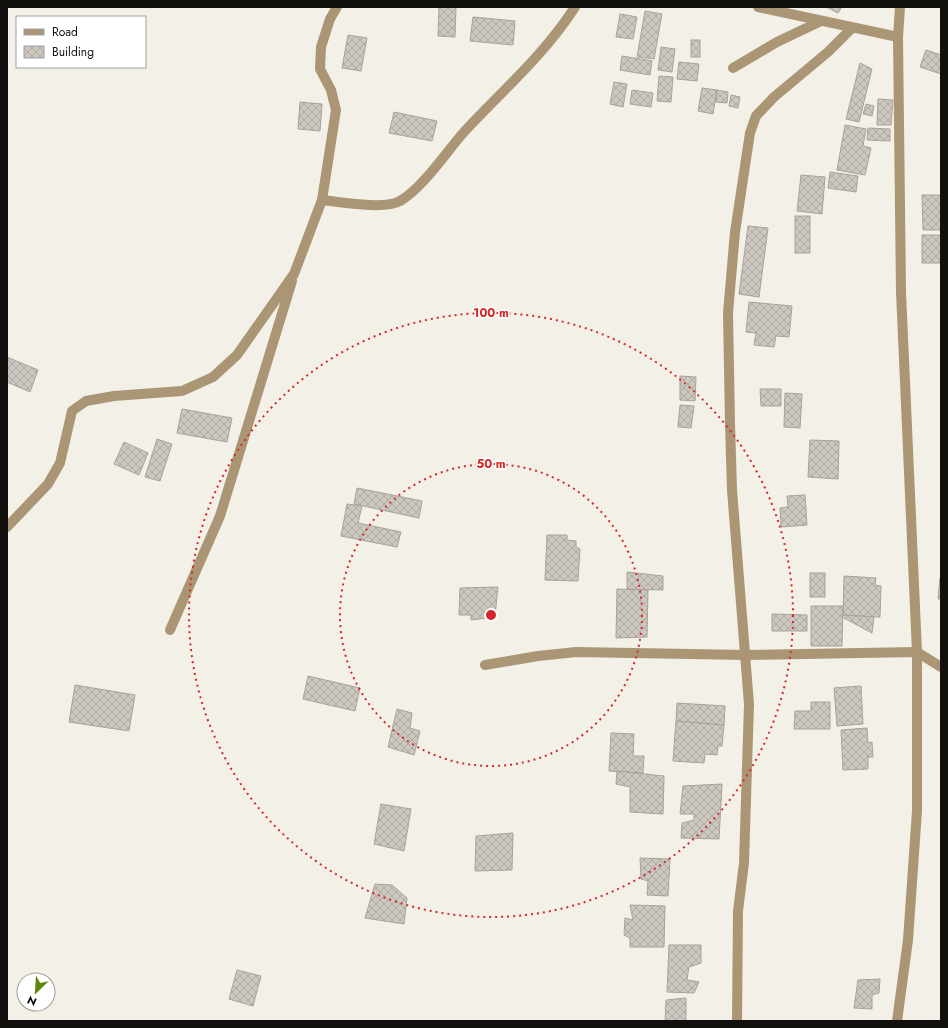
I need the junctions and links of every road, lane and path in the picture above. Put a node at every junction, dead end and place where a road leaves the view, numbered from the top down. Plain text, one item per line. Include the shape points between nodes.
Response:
1 (337, 7) edge
2 (575, 7) edge
3 (758, 7) edge
4 (900, 7) edge
5 (821, 21) junction
6 (852, 28) junction
7 (898, 37) junction
8 (733, 68) dead end
9 (322, 200) junction
10 (294, 274) junction
11 (7, 527) edge
12 (170, 630) dead end
13 (917, 652) junction
14 (746, 655) junction
15 (486, 665) dead end
16 (941, 667) edge
17 (737, 1021) edge
18 (897, 1021) edge

1 - 9 street via 330,19 321,47 320,69 331,90 336,110
2 - 9 street via 560,30 464,132 422,182 400,202 368,206
3 - 5 street
4 - 7 street
5 - 6 street
5 - 8 street via 777,42
6 - 7 street
6 - 14 street via 828,52 774,97 756,116 750,133 735,232 728,313 732,490
7 - 13 street via 901,292
9 - 10 street
10 - 11 street via 237,354 213,377 182,391 114,396 86,401 72,411 60,463 48,484
10 - 12 street via 220,516
13 - 14 street
13 - 16 street
13 - 18 street via 918,811 908,940
14 - 15 street via 576,652
14 - 17 street via 749,704 744,863 738,911

